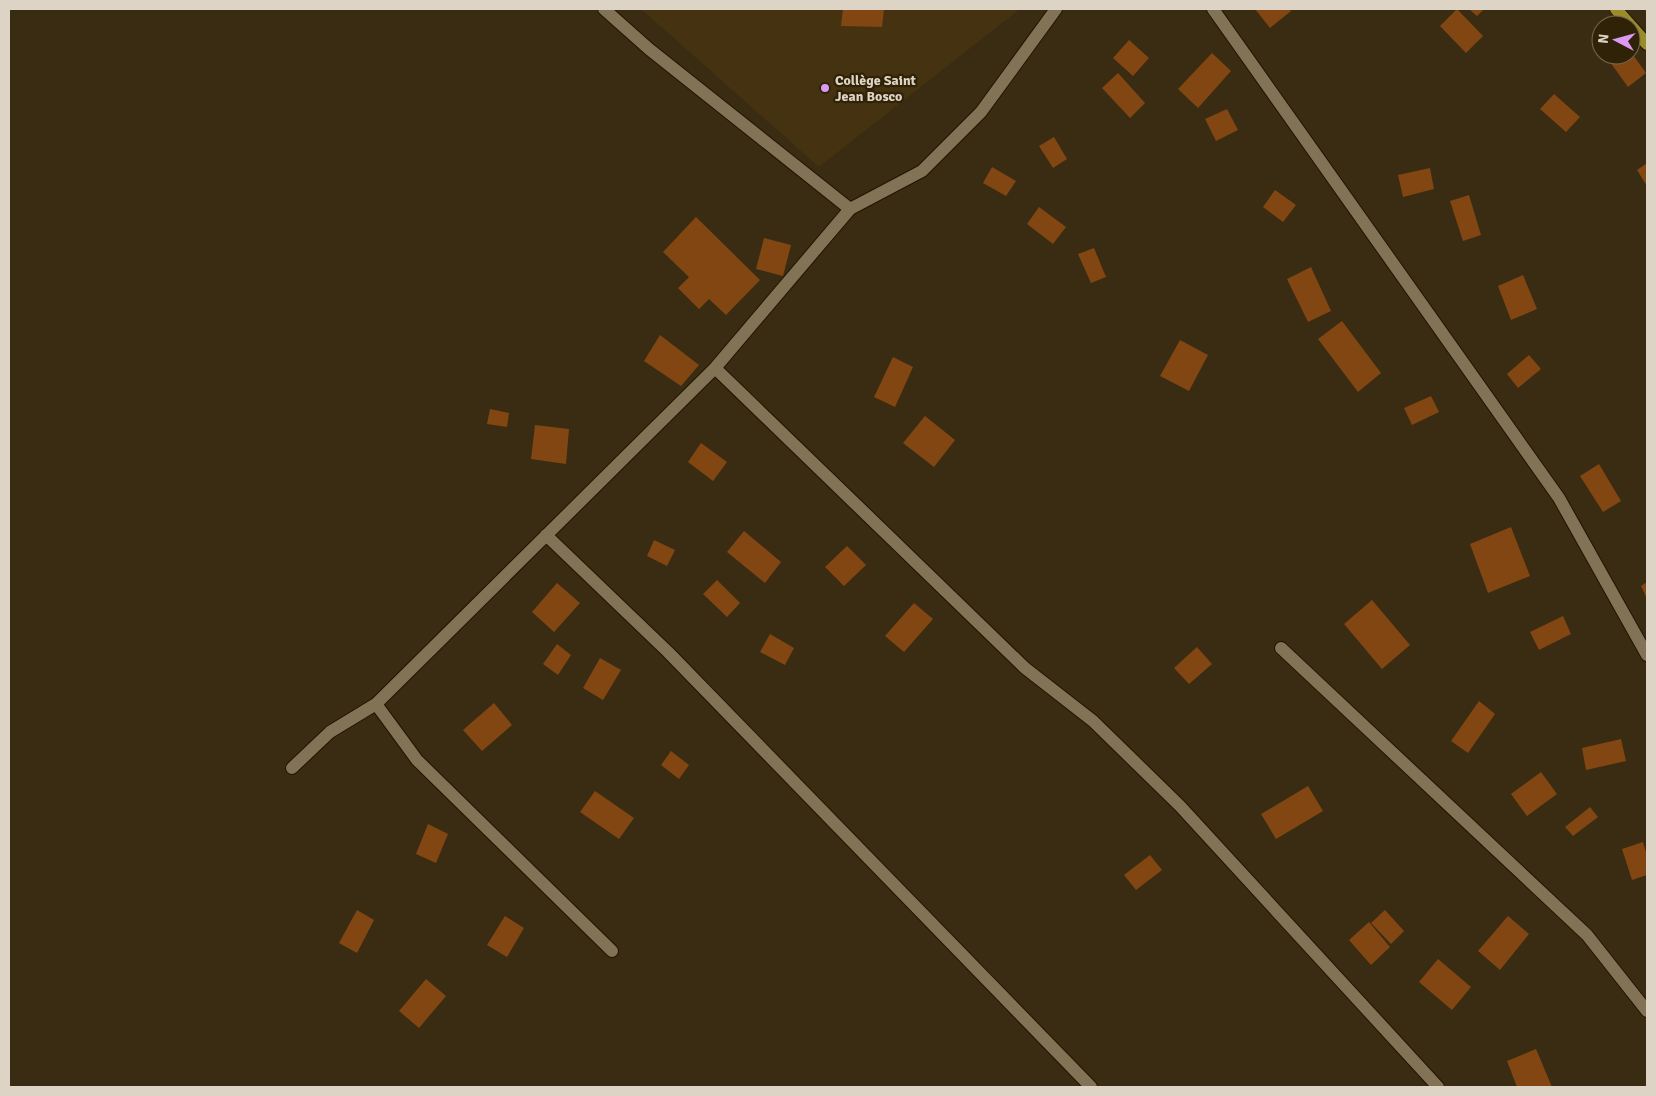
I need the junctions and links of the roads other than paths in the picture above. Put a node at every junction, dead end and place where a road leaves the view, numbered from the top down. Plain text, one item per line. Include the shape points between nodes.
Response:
1 (604, 9) edge
2 (1056, 9) edge
3 (1213, 9) edge
4 (850, 209) junction
5 (715, 368) junction
6 (546, 535) junction
7 (1282, 648) dead end
8 (1647, 655) edge
9 (376, 704) junction
10 (292, 768) dead end
11 (612, 951) dead end
12 (1647, 1011) edge
13 (1091, 1087) edge
14 (1438, 1087) edge

1 - 4 street via 649,49
2 - 4 street via 981,112 922,170
3 - 8 street via 1558,498
4 - 5 street
5 - 6 street
5 - 14 street via 1026,668 1093,721 1173,799
6 - 9 street
6 - 13 street via 668,652
7 - 12 street via 1587,936
9 - 10 street via 330,732
9 - 11 street via 416,760

